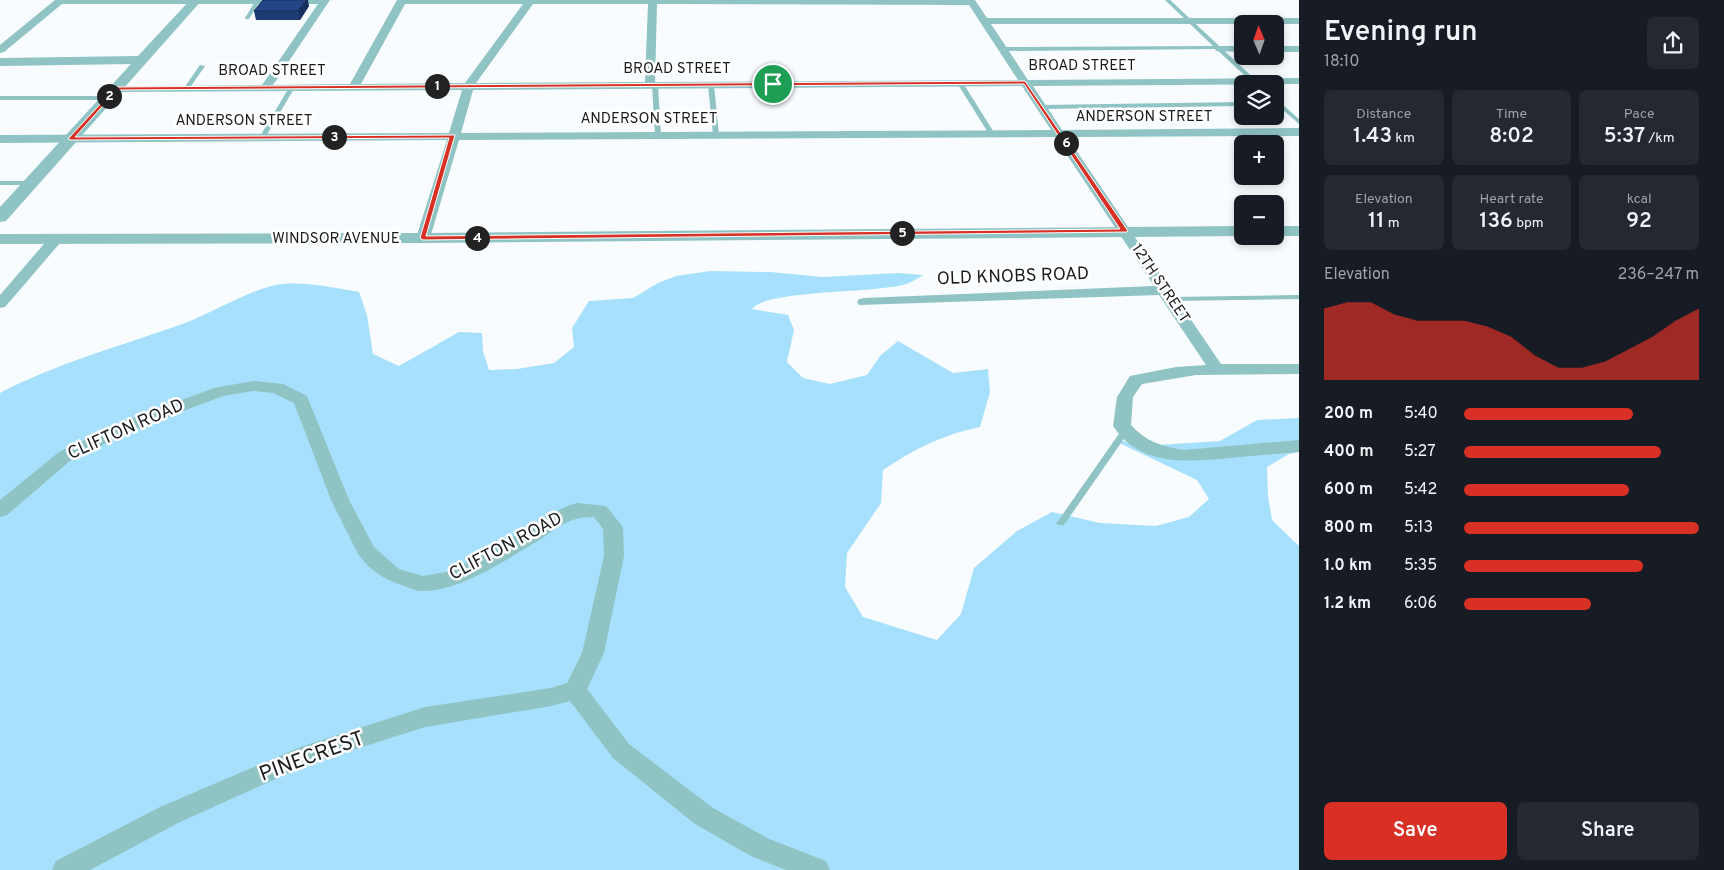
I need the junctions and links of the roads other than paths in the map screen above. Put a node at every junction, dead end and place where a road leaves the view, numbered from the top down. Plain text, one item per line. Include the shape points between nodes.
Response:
1 (195, 0) edge
2 (325, 0) edge
3 (1167, 0) edge
4 (60, 1) edge
5 (258, 1) edge
6 (402, 1) edge
7 (531, 1) edge
8 (653, 1) edge
9 (971, 1) edge
10 (247, 18) dead end
11 (1190, 20) junction
12 (984, 21) junction
13 (1299, 21) edge
14 (1219, 48) junction
15 (1002, 49) junction
16 (1234, 49) edge
17 (1284, 49) edge
18 (1299, 49) edge
19 (0, 50) edge
20 (142, 60) junction
21 (0, 62) edge
22 (202, 66) dead end
23 (1248, 75) edge
24 (1284, 81) edge
25 (1299, 81) edge
26 (1234, 82) edge
27 (960, 83) junction
28 (1025, 83) junction
29 (653, 85) junction
30 (711, 85) junction
31 (469, 86) junction
32 (354, 87) junction
33 (187, 88) junction
34 (265, 88) junction
35 (292, 88) junction
36 (112, 93) junction
37 (0, 98) edge
38 (1234, 104) edge
39 (1041, 107) junction
40 (1284, 109) edge
41 (1299, 122) edge
42 (1299, 132) edge
43 (992, 134) junction
44 (1059, 134) junction
45 (716, 135) junction
46 (453, 136) junction
47 (658, 136) junction
48 (262, 138) junction
49 (0, 139) edge
50 (71, 139) junction
51 (0, 183) edge
52 (31, 183) junction
53 (0, 217) edge
54 (1124, 231) junction
55 (1234, 231) edge
56 (1284, 231) edge
57 (1299, 231) edge
58 (423, 238) junction
59 (0, 239) edge
60 (56, 240) junction
61 (1167, 295) junction
62 (1299, 297) edge
63 (864, 302) dead end
64 (0, 304) edge
65 (1299, 369) edge
66 (1217, 370) junction
67 (1126, 430) junction
68 (1299, 446) edge
69 (0, 510) edge
70 (1061, 524) dead end
71 (575, 690) junction
72 (65, 870) edge
73 (817, 870) edge

1 - 4 street
1 - 5 street
1 - 20 street
2 - 5 street
2 - 34 street
3 - 11 lane
4 - 19 street
5 - 10 lane
6 - 7 street
6 - 32 street
7 - 8 street
7 - 31 street
8 - 9 street
8 - 29 street
9 - 12 street, 12TH STREET
11 - 12 street
11 - 13 street
11 - 14 lane
12 - 15 street, 12TH STREET
14 - 15 lane
14 - 16 street
14 - 23 lane
15 - 28 street, 12TH STREET
17 - 18 street
20 - 21 street
20 - 36 street
22 - 33 lane
24 - 25 street, BROAD STREET
26 - 28 street, BROAD STREET
27 - 28 street, BROAD STREET
27 - 30 street, BROAD STREET
27 - 43 lane
28 - 39 street, 12TH STREET
29 - 30 street, BROAD STREET
29 - 31 street, BROAD STREET
29 - 47 lane
30 - 45 lane
31 - 32 street, BROAD STREET
31 - 46 street
32 - 35 street, BROAD STREET
33 - 34 street, BROAD STREET
33 - 36 street, BROAD STREET
34 - 35 street, BROAD STREET
35 - 48 lane
36 - 37 lane
36 - 50 street
38 - 39 lane
39 - 44 street, 12TH STREET
40 - 41 lane
42 - 44 street, ANDERSON STREET
43 - 44 street, ANDERSON STREET
43 - 45 street, ANDERSON STREET
44 - 54 street, 12TH STREET
45 - 47 street, ANDERSON STREET
46 - 47 street, ANDERSON STREET
46 - 48 street, ANDERSON STREET
46 - 58 street
48 - 50 street, ANDERSON STREET
49 - 50 street, ANDERSON STREET
50 - 52 street
51 - 52 lane
52 - 53 street
54 - 55 street, WINDSOR AVENUE
54 - 58 street, WINDSOR AVENUE
54 - 61 street, 12TH STREET
56 - 57 street
58 - 60 street, WINDSOR AVENUE
59 - 60 street, WINDSOR AVENUE
60 - 64 street
61 - 62 lane
61 - 63 street, OLD KNOBS ROAD
61 - 66 street, 12TH STREET
65 - 66 street
66 - 67 street via 1153,375 1136,380 1125,397 1122,426
67 - 68 street via 1134,440 1162,452 1184,456
67 - 70 lane
69 - 71 street, CLIFTON ROAD via 65,456 130,425 220,392 253,386 278,388 301,400 340,500 367,552 392,574 423,584 456,577 555,520 577,510 599,511 613,527 614,556 593,653
71 - 72 street, PINECREST via 551,697 426,717 303,756 169,816
71 - 73 street via 620,751 704,816 760,848

